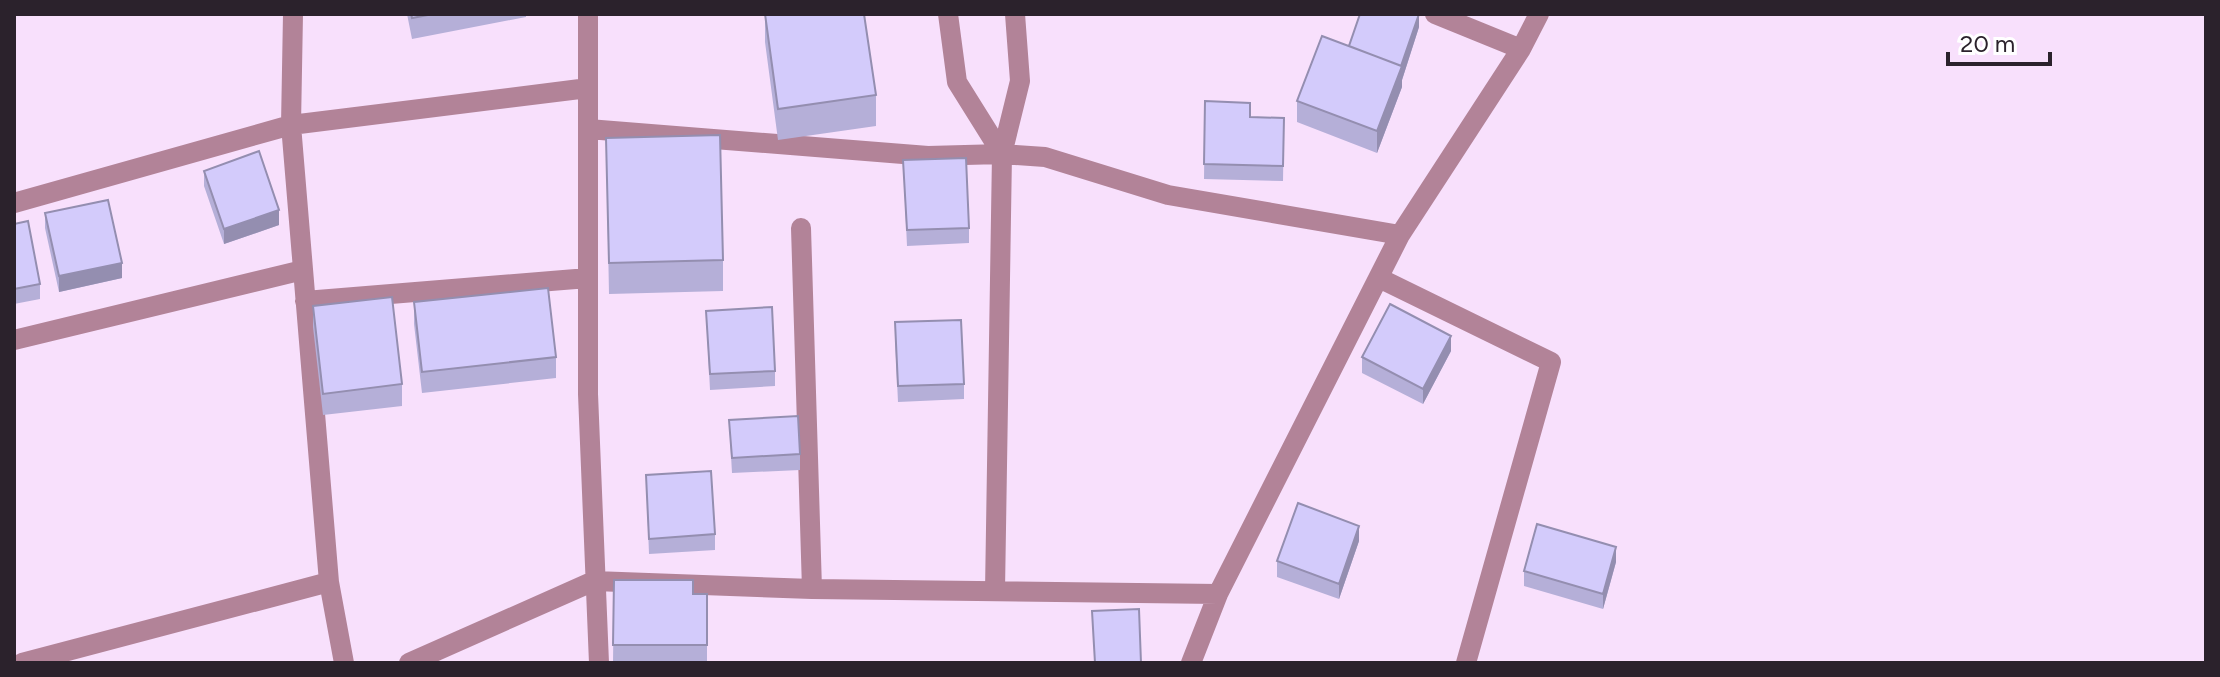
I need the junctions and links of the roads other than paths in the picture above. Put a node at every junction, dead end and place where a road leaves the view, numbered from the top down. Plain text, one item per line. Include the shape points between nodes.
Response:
1 (293, 14) edge
2 (588, 14) edge
3 (948, 14) edge
4 (1015, 14) edge
5 (1435, 14) edge
6 (1539, 14) edge
7 (1521, 49) junction
8 (588, 88) junction
9 (291, 125) junction
10 (588, 129) junction
11 (1002, 154) junction
12 (14, 203) edge
13 (801, 228) dead end
14 (1400, 235) junction
15 (303, 270) junction
16 (588, 278) junction
17 (1379, 278) junction
18 (305, 301) junction
19 (14, 340) edge
20 (594, 581) junction
21 (329, 582) junction
22 (812, 589) junction
23 (995, 591) junction
24 (1218, 594) junction
25 (22, 663) edge
26 (344, 663) edge
27 (409, 663) edge
28 (599, 663) edge
29 (1191, 663) edge
30 (1466, 663) edge

1 - 9 street
2 - 8 street
3 - 11 street via 957,82
4 - 11 street via 1020,81
5 - 7 street
6 - 7 street
7 - 14 street
8 - 9 street
8 - 10 street
9 - 12 street
9 - 15 street
10 - 11 street via 928,156
10 - 16 street
11 - 14 street via 1045,157 1168,195
11 - 23 street
13 - 22 street
14 - 17 street
15 - 18 street
15 - 19 street
16 - 18 street
16 - 20 street
17 - 24 street
17 - 30 street via 1551,362
18 - 21 street
20 - 22 street
20 - 27 street
20 - 28 street
21 - 25 street
21 - 26 street
22 - 23 street
23 - 24 street
24 - 29 street

